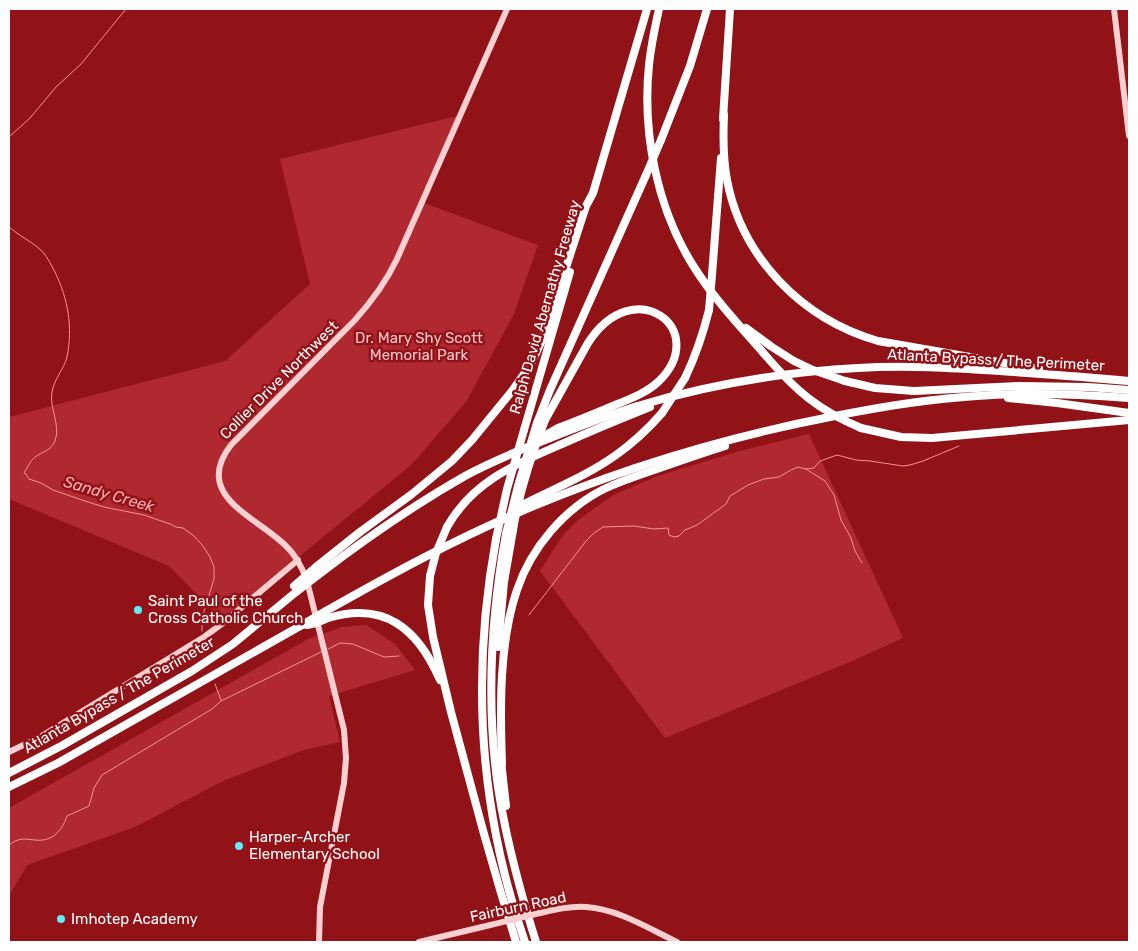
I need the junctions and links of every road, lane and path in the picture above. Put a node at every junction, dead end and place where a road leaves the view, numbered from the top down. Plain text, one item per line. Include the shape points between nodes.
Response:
1 (507, 9) edge
2 (647, 9) edge
3 (659, 9) edge
4 (708, 9) edge
5 (730, 9) edge
6 (1114, 9) edge
7 (724, 116) junction
8 (1129, 136) edge
9 (593, 193) junction
10 (726, 310) junction
11 (1071, 376) junction
12 (1129, 381) edge
13 (1129, 390) edge
14 (680, 395) junction
15 (976, 396) junction
16 (1129, 398) edge
17 (1129, 413) edge
18 (1129, 420) edge
19 (781, 427) junction
20 (514, 452) junction
21 (513, 515) junction
22 (510, 532) junction
23 (298, 560) junction
24 (317, 571) junction
25 (327, 615) junction
26 (451, 712) junction
27 (9, 752) edge
28 (502, 764) junction
29 (9, 772) edge
30 (9, 787) edge
31 (516, 875) junction
32 (319, 942) edge
33 (419, 942) edge
34 (516, 942) edge
35 (524, 942) edge
36 (536, 942) edge
37 (676, 942) edge

1 - 23 main road, Collier Drive Northwest via 380,289 370,304 231,445 221,460 219,482 230,501 283,543
2 - 9 highway
3 - 10 highway via 650,53 648,91 649,131 656,172 681,243 701,278
4 - 22 highway, bridge via 661,140 537,423 518,486
5 - 7 highway
6 - 8 main road
7 - 11 highway via 726,169 740,221 766,266 810,309 851,332 878,341
7 - 21 highway, bridge via 709,310 704,332 685,378 662,413 617,455 526,503
9 - 24 highway via 538,352 512,391 452,461 360,532
9 - 35 highway, Ralph David Abernathy Freeway, bridge via 507,490 486,598 482,699 490,805 512,905
10 - 13 highway, bridge via 749,331 794,361 845,381 875,388 914,391 1020,386
10 - 18 highway, bridge via 792,386 836,417 861,428 901,437 932,438
11 - 12 highway, Atlanta Bypass / The Perimeter
11 - 14 highway, Atlanta Bypass / The Perimeter via 957,368 860,368 762,378
14 - 20 highway, Atlanta Bypass / The Perimeter via 611,414
14 - 26 highway, bridge via 503,471 482,486 455,514 436,553 429,591 429,616
15 - 16 highway, Atlanta Bypass / The Perimeter via 1042,393
15 - 17 highway
15 - 19 highway, Atlanta Bypass / The Perimeter via 901,404
19 - 21 highway, Atlanta Bypass / The Perimeter via 638,467
19 - 28 highway via 604,489 572,510 553,529 525,571 511,614 504,657
20 - 22 highway, bridge via 558,428 641,394 658,382 676,356 676,338 671,326 659,314 635,309 606,322 595,333 545,420 534,450
20 - 24 highway, Atlanta Bypass / The Perimeter via 430,497
21 - 25 highway, Atlanta Bypass / The Perimeter via 418,560
22 - 28 highway via 498,651
22 - 31 highway via 498,586 493,635 492,714 498,786
23 - 27 main road via 204,637 40,737
23 - 32 main road, Collier Drive Northwest via 307,581 344,730 346,758 320,907
24 - 29 highway, Atlanta Bypass / The Perimeter, bridge via 282,605 192,671 63,746
25 - 26 highway via 368,613 406,629 430,660
25 - 30 highway, Atlanta Bypass / The Perimeter, bridge via 316,623 301,626 93,744
26 - 34 highway
28 - 31 highway
31 - 36 highway
33 - 37 main road, Fairburn Road, bridge via 540,913 586,907 625,917

